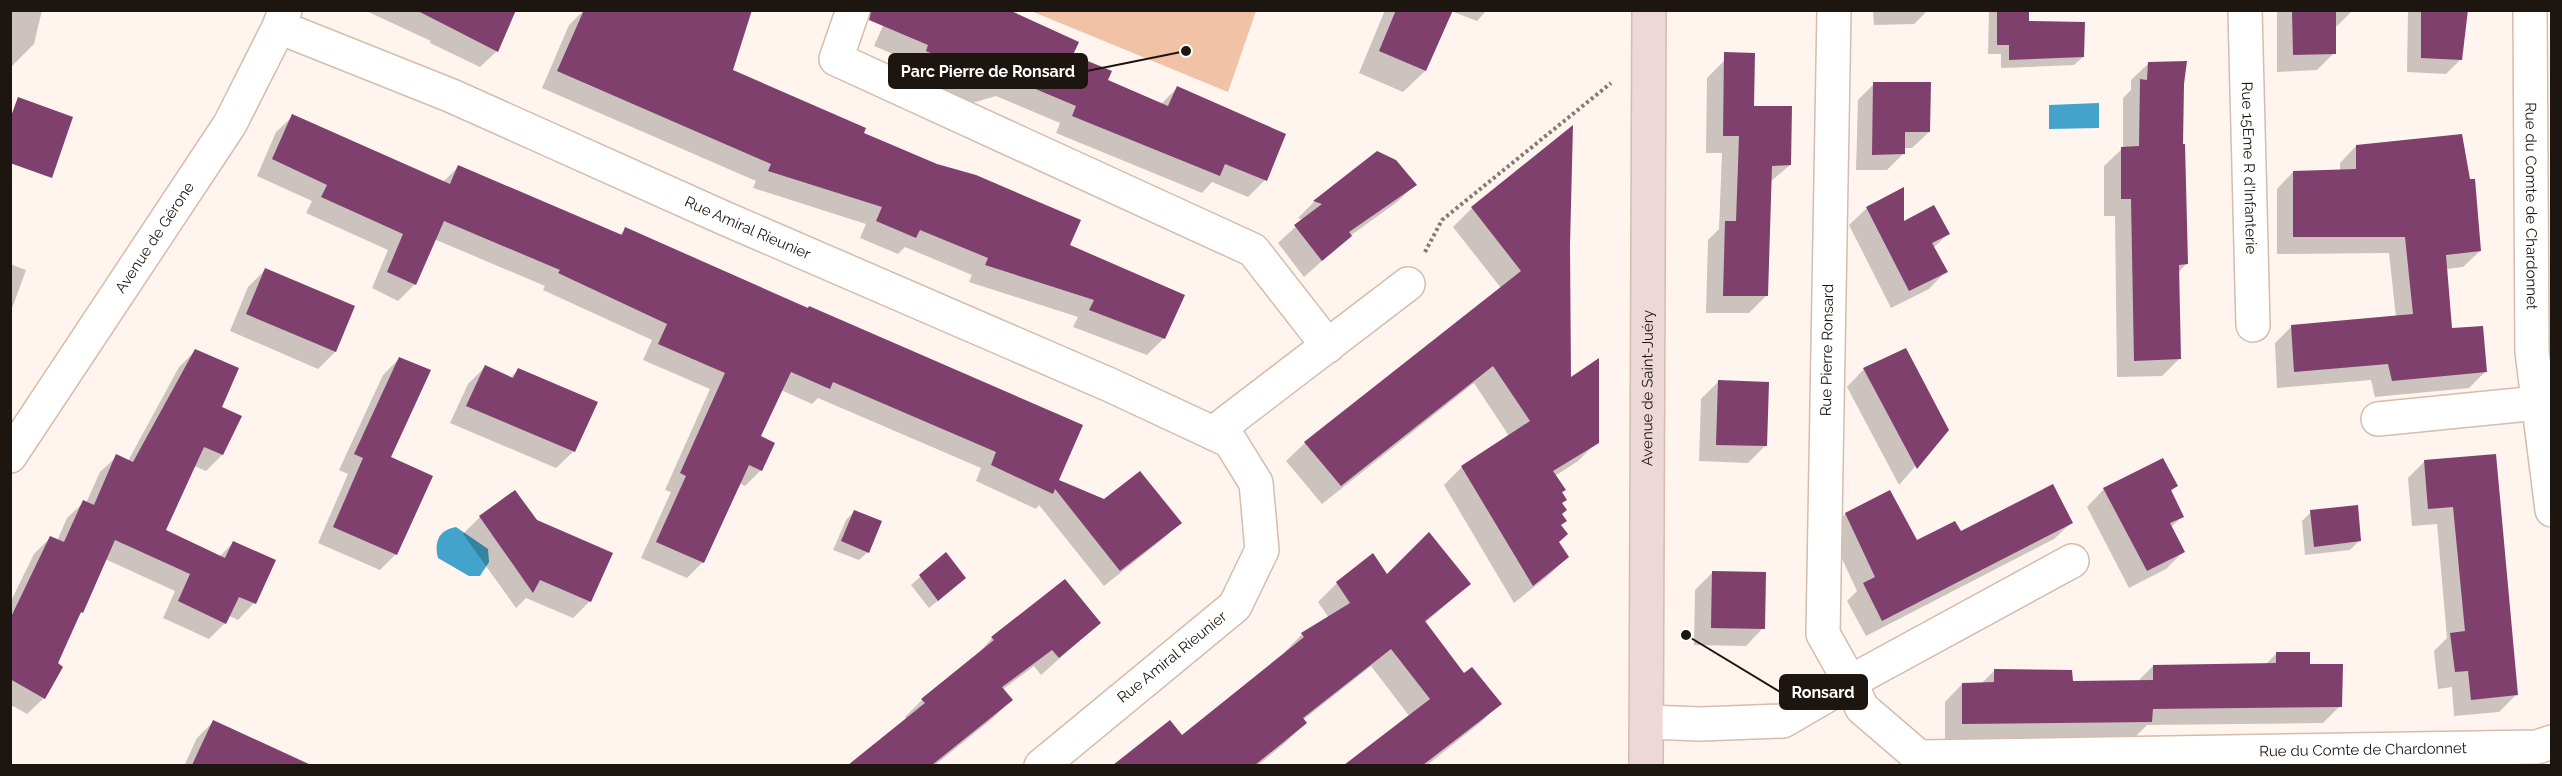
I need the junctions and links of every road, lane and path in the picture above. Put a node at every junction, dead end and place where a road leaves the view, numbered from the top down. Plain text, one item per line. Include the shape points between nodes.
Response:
1 (853, 10) edge
2 (1649, 10) edge
3 (1834, 10) edge
4 (2245, 10) edge
5 (2530, 10) edge
6 (282, 19) edge
7 (1648, 53) junction
8 (1408, 284) joint
9 (2253, 325) dead end
10 (1328, 346) junction
11 (2538, 403) junction
12 (2378, 419) dead end
13 (1213, 433) junction
14 (10, 456) edge
15 (2552, 510) edge
16 (2072, 561) dead end
17 (1850, 682) junction
18 (1647, 722) junction
19 (2552, 742) edge
20 (1041, 765) edge
21 (1646, 765) edge

1 - 10 street via 836,59 1253,250
2 - 7 main road, Avenue de Saint-Juéry
3 - 17 street, Rue Pierre Ronsard via 1823,634
4 - 9 street, Rue 15Eme R d'Infanterie
5 - 11 street, Rue du Comte de Chardonnet via 2532,352
6 - 13 street, Rue Amiral Rieunier
6 - 14 street, Avenue de Gérone via 230,124
7 - 8 path via 1442,220
7 - 18 main road, Avenue de Saint-Juéry
8 - 10 street
10 - 13 street
11 - 12 street
11 - 15 street, Rue du Comte de Chardonnet
13 - 20 street, Rue Amiral Rieunier via 1230,441 1256,483 1262,550 1235,606
16 - 17 street
17 - 18 street via 1783,721
17 - 19 street, Rue du Comte de Chardonnet via 1862,708 1919,757 2537,747
18 - 21 main road, Avenue de Saint-Juéry

